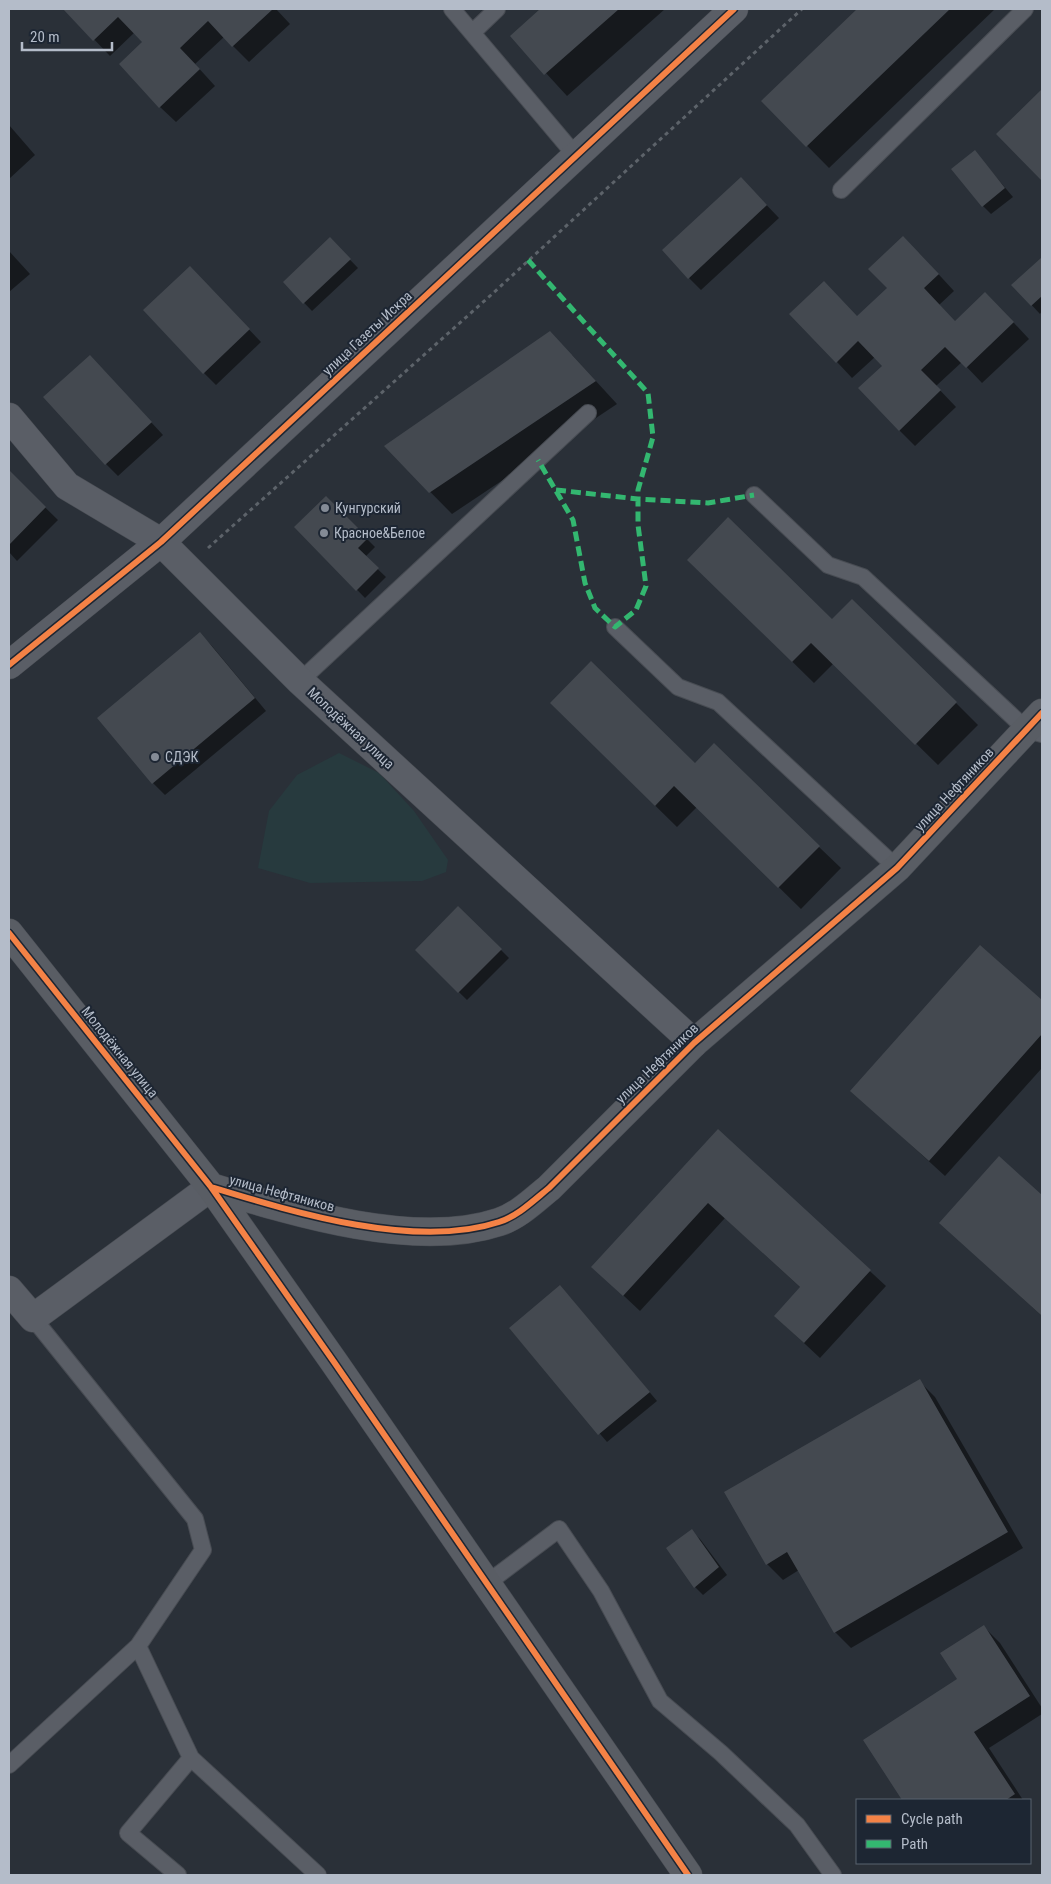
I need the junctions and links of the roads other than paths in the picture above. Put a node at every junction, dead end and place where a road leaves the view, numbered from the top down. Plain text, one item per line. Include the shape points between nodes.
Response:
1 (452, 9) edge
2 (497, 9) edge
3 (734, 9) edge
4 (1024, 9) edge
5 (473, 32) junction
6 (576, 156) junction
7 (840, 190) dead end
8 (588, 413) dead end
9 (9, 416) edge
10 (754, 495) dead end
11 (161, 542) junction
12 (614, 627) dead end
13 (9, 665) edge
14 (300, 681) junction
15 (1037, 726) edge
16 (897, 868) junction
17 (9, 934) edge
18 (694, 1043) junction
19 (211, 1187) junction
20 (9, 1290) edge
21 (33, 1318) junction
22 (486, 1584) junction
23 (138, 1646) junction
24 (191, 1758) junction
25 (9, 1765) edge
26 (178, 1875) edge
27 (318, 1875) edge
28 (688, 1875) edge
29 (833, 1875) edge

1 - 5 lane
2 - 5 lane
3 - 6 street, улица Газеты Искра
4 - 7 lane
5 - 6 lane
6 - 11 street, улица Газеты Искра
8 - 14 lane
9 - 11 street, Молодёжная улица via 67,486
10 - 15 lane via 828,565 863,577
11 - 13 street, улица Газеты Искра
11 - 14 street, Молодёжная улица
12 - 16 lane via 678,687 718,702
14 - 18 street, Молодёжная улица
15 - 16 street, улица Нефтяников
16 - 18 street, улица Нефтяников
17 - 19 street, Молодёжная улица
18 - 19 street, улица Нефтяников via 549,1188 501,1222 470,1230 396,1230 328,1220
19 - 21 street
19 - 22 street, Молодёжная улица
20 - 21 street
21 - 23 lane via 194,1519 203,1550
22 - 28 street, Молодёжная улица
22 - 29 lane via 559,1529 601,1590 660,1700 797,1825
23 - 24 lane
23 - 25 lane
24 - 26 lane via 128,1833
24 - 27 lane

